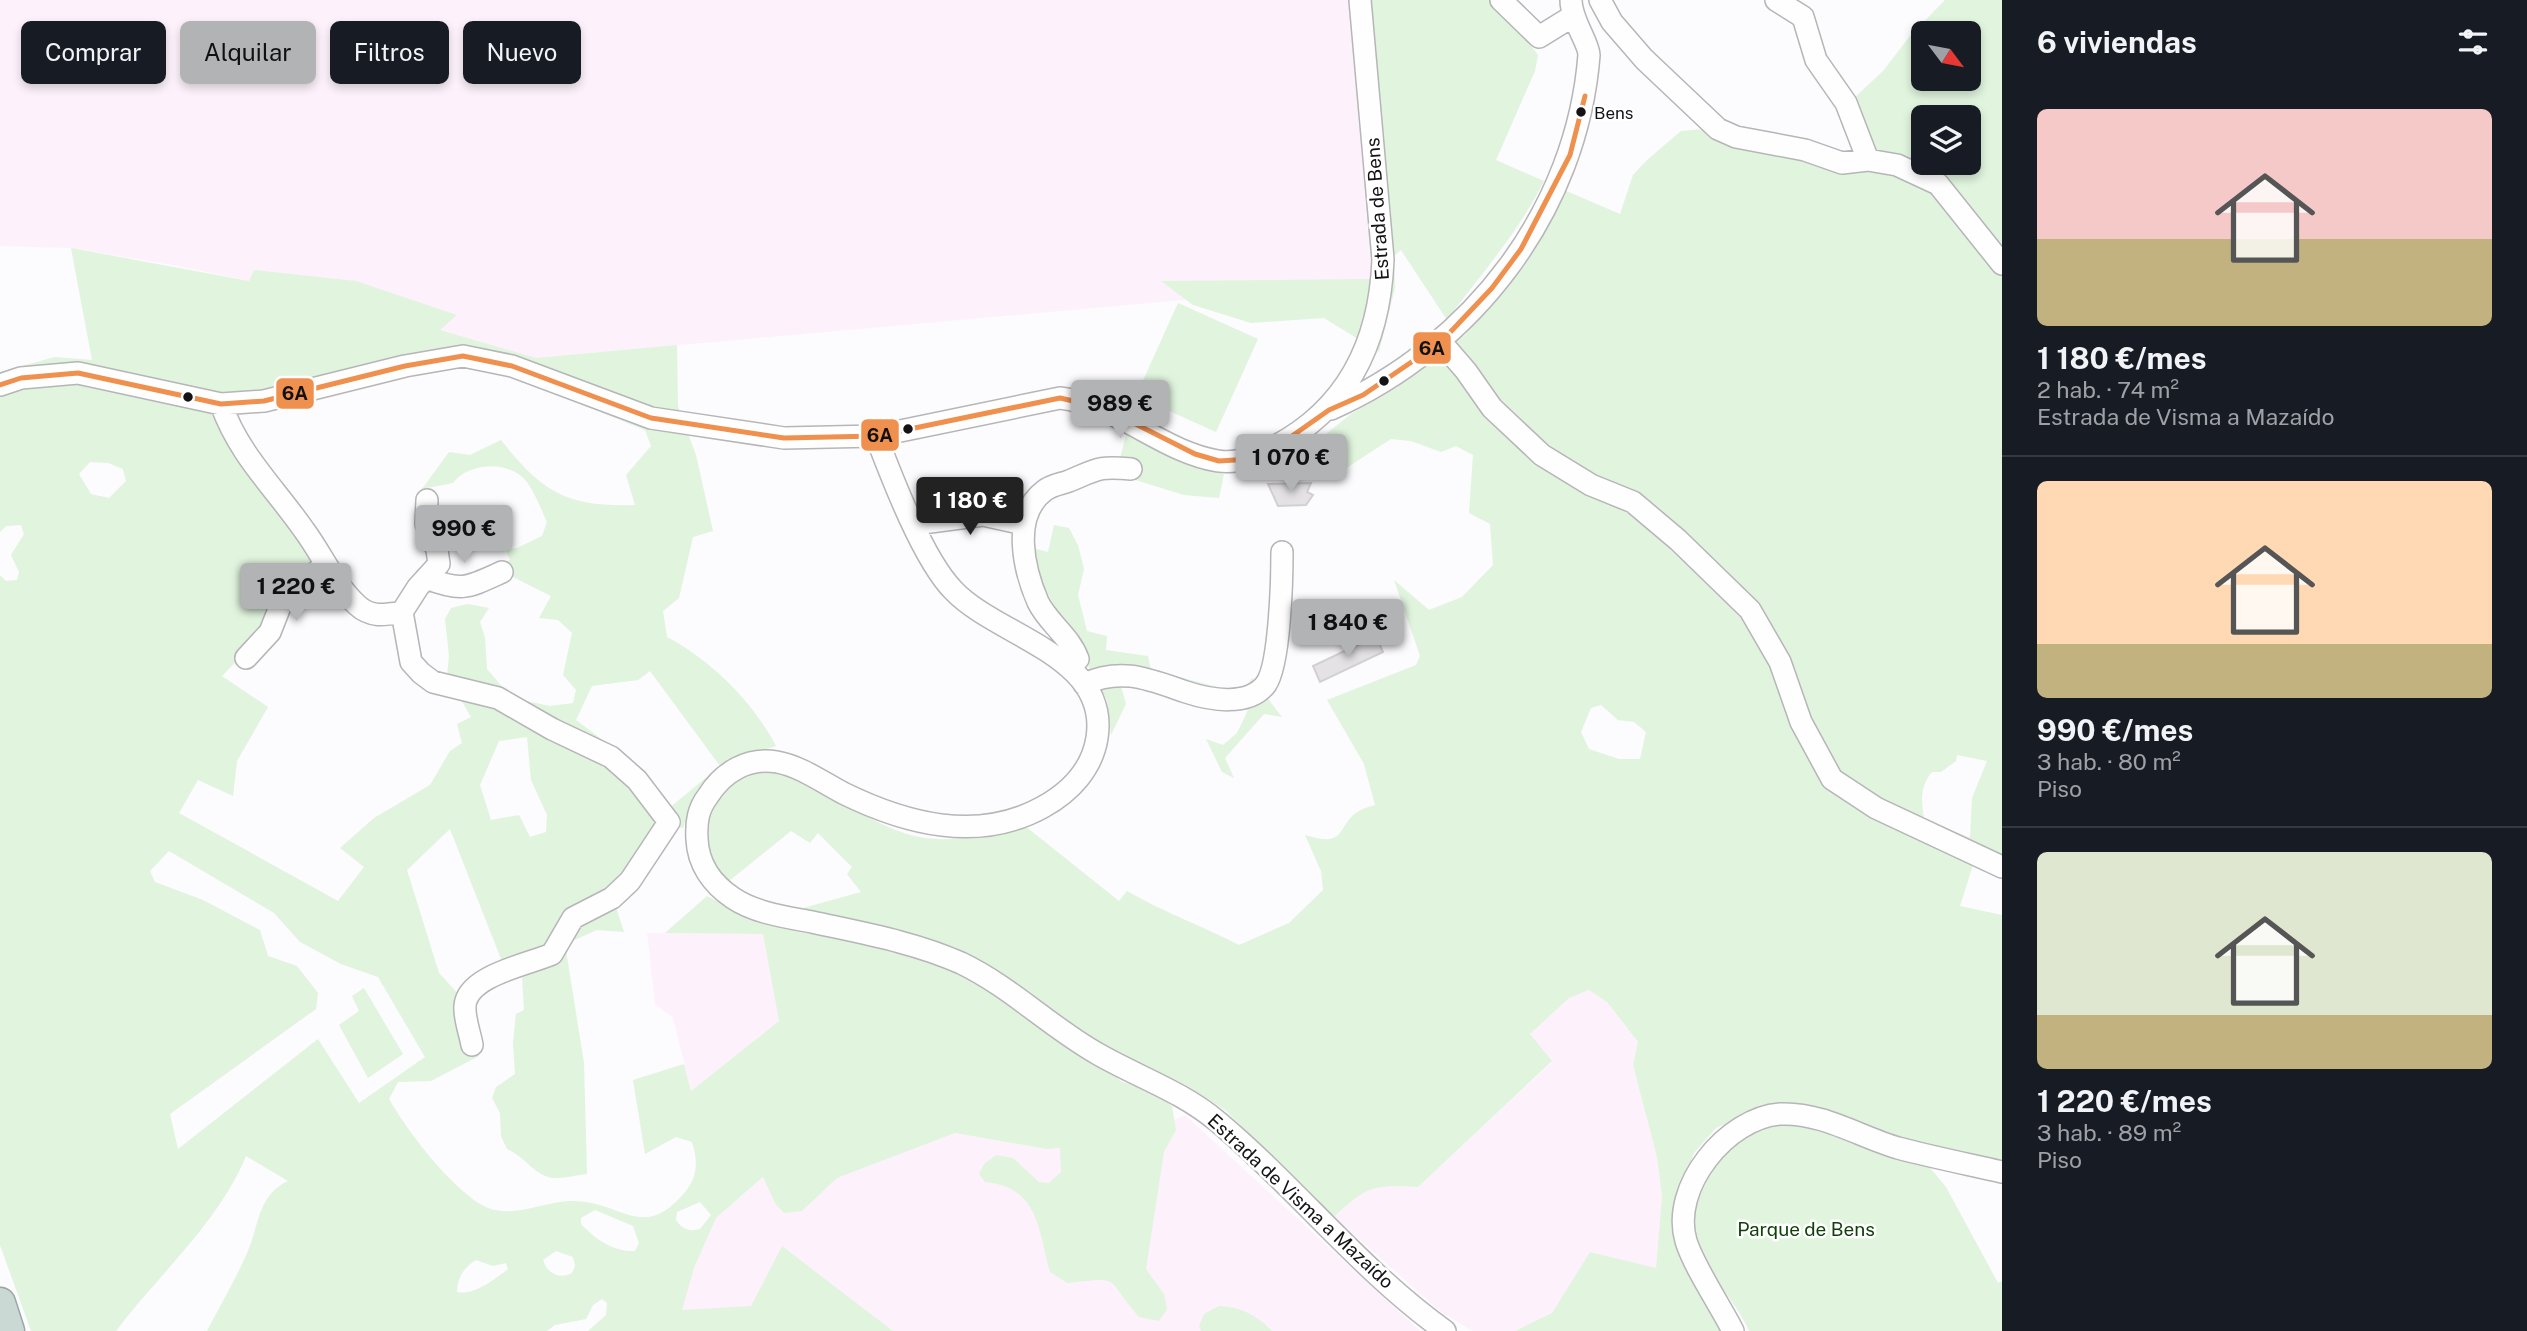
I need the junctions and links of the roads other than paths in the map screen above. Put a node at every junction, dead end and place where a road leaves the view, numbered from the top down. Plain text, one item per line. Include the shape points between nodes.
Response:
1 (1360, 0) edge
2 (1501, 0) edge
3 (1776, 0) edge
4 (1601, 4) edge
5 (1572, 8) edge
6 (1589, 51) junction
7 (1868, 160) junction
8 (2002, 264) edge
9 (1441, 342) junction
10 (1362, 356) junction
11 (1384, 380) junction
12 (0, 385) edge
13 (1356, 389) junction
14 (221, 404) junction
15 (876, 436) junction
16 (1131, 469) dead end
17 (427, 500) dead end
18 (915, 524) junction
19 (1024, 524) junction
20 (1282, 552) dead end
21 (326, 565) junction
22 (502, 572) dead end
23 (426, 578) junction
24 (402, 612) junction
25 (246, 658) dead end
26 (1077, 676) junction
27 (697, 821) junction
28 (668, 822) junction
29 (2002, 867) edge
30 (472, 1045) dead end
31 (2002, 1172) edge
32 (0, 1303) edge
33 (9, 1331) edge
34 (1446, 1331) edge
35 (1733, 1331) edge

1 - 10 street, Estrada de Bens via 1383,258 1382,289
2 - 5 street via 1539,37
3 - 7 street via 1803,17 1816,60 1846,103
4 - 6 street via 1598,47
4 - 7 street via 1644,59 1718,130 1842,163
5 - 6 street
6 - 9 street via 1579,125 1545,206 1492,288
7 - 8 street via 1897,166 1938,184
9 - 11 street
9 - 29 street via 1492,408 1542,455 1591,485 1633,502 1750,610 1780,662 1801,722 1832,779 1876,808
10 - 11 street via 1368,370
10 - 13 street, Estrada de Bens
11 - 13 street
12 - 14 street, Estrada de Bens via 21,377 78,373
13 - 15 street, Estrada de Bens via 1282,443 1250,459 1219,461 1195,454 1104,408 1060,398
14 - 15 street, Estrada de Bens via 264,401 463,356 512,366 651,418 784,438
14 - 21 street via 261,478 304,529
15 - 18 street
16 - 19 street via 1102,466 1042,492
17 - 23 street via 426,524 439,564
18 - 19 street via 983,515
18 - 26 street via 939,573 954,591
19 - 26 street via 1021,538 1039,603 1073,646
20 - 26 street via 1275,651 1267,682 1256,693 1241,700 1196,695 1143,677
21 - 24 street via 358,606 377,616
21 - 25 street via 285,594 270,632
22 - 23 street via 453,589
23 - 24 street
24 - 28 street via 411,662 421,673 433,682 498,698 611,757 638,780
26 - 27 street via 1097,715 1094,752 1077,781 1030,814 973,827 911,821 780,762 753,761 732,770 713,787
27 - 28 street
27 - 34 street, Estrada de Visma a Mazaído via 702,863 717,886 736,901 785,917 903,943 961,964 1017,996 1098,1054 1198,1107 1392,1287
28 - 30 street via 630,881 612,898 573,918 552,954 505,970 468,995 464,1007
31 - 35 street via 1896,1147 1818,1119 1780,1114 1743,1125 1714,1148 1692,1182 1684,1213 1685,1240
32 - 33 highway

